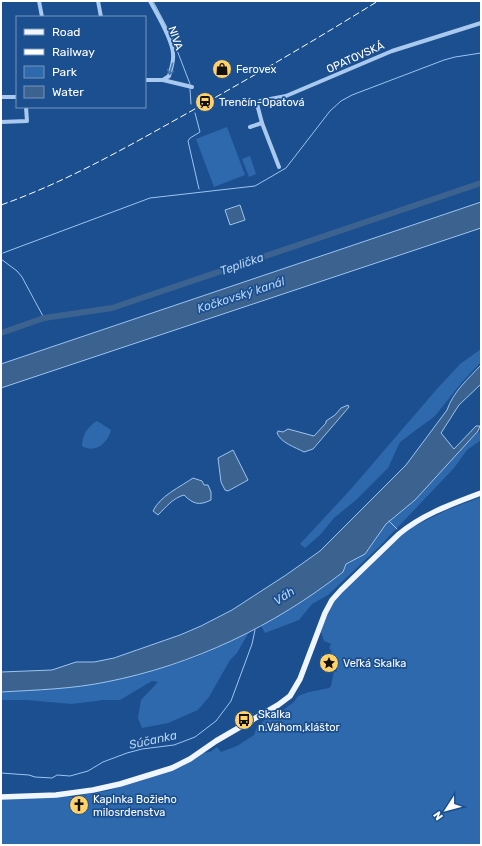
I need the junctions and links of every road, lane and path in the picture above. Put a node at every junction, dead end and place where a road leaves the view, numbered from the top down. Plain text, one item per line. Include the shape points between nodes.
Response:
1 (39, 1) edge
2 (98, 1) edge
3 (150, 1) edge
4 (42, 16) edge
5 (101, 16) edge
6 (481, 23) edge
7 (146, 80) edge
8 (163, 80) junction
9 (192, 87) dead end
10 (1, 96) edge
11 (16, 97) edge
12 (26, 108) edge
13 (1, 122) edge
14 (262, 123) junction
15 (250, 127) dead end
16 (279, 167) dead end
17 (481, 494) edge
18 (1, 796) edge

1 - 4 street
2 - 5 street
3 -> 8 street, NIVA via 174,54 169,76
6 - 14 street, OPATOVSKÁ via 392,51 286,96 260,101 257,104
7 - 8 street
8 - 9 street
10 - 11 street
12 - 13 street via 27,121
14 - 15 street
14 - 16 street, OPATOVSKÁ
17 - 18 main road via 445,507 409,526 341,590 324,614 309,659 295,689 278,705 172,768 84,792

